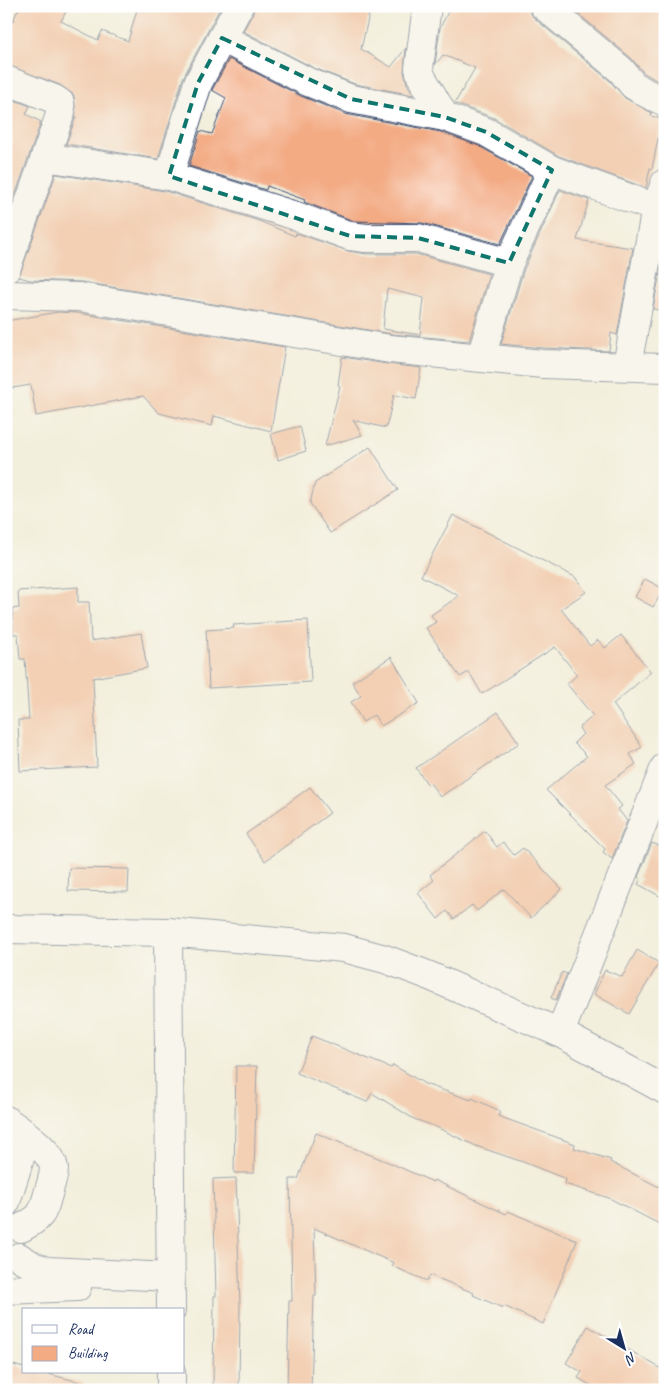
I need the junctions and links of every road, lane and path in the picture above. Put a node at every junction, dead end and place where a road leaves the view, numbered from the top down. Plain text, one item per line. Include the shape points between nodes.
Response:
1 (239, 6) edge
2 (427, 6) edge
3 (544, 6) edge
4 (222, 38) junction
5 (6, 80) edge
6 (665, 102) edge
7 (445, 117) junction
8 (45, 157) junction
9 (552, 170) junction
10 (169, 176) junction
11 (660, 196) edge
12 (509, 263) junction
13 (6, 269) edge
14 (6, 295) edge
15 (480, 357) junction
16 (627, 366) junction
17 (665, 368) edge
18 (665, 767) edge
19 (6, 929) edge
20 (168, 932) junction
21 (560, 1032) junction
22 (665, 1090) edge
23 (6, 1120) edge
24 (27, 1136) junction
25 (6, 1202) edge
26 (14, 1223) edge
27 (12, 1260) edge
28 (104, 1273) junction
29 (170, 1276) junction
30 (6, 1290) edge
31 (171, 1308) edge
32 (171, 1374) edge
33 (171, 1390) edge

1 - 4 street
2 - 7 street via 419,68
3 - 6 street via 621,70 633,85
4 - 7 street via 351,100
4 - 10 street via 198,83
5 - 8 street via 60,103 61,112
7 - 9 street via 486,132
8 - 10 street
8 - 13 street
9 - 11 street
9 - 12 street
10 - 12 street via 350,236 418,238
11 - 16 street
12 - 15 street
14 - 15 street via 79,297 390,349
15 - 16 street via 543,364
16 - 17 street
18 - 21 street
19 - 20 street
20 - 21 street via 344,948 425,974
20 - 29 street
21 - 22 street
23 - 24 street
24 - 25 street
24 - 26 street via 45,1151 54,1170 39,1218
26 - 27 street via 24,1235 24,1243
27 - 28 street via 48,1271
28 - 29 street
28 - 30 street via 74,1288
29 - 31 street
32 - 33 street

